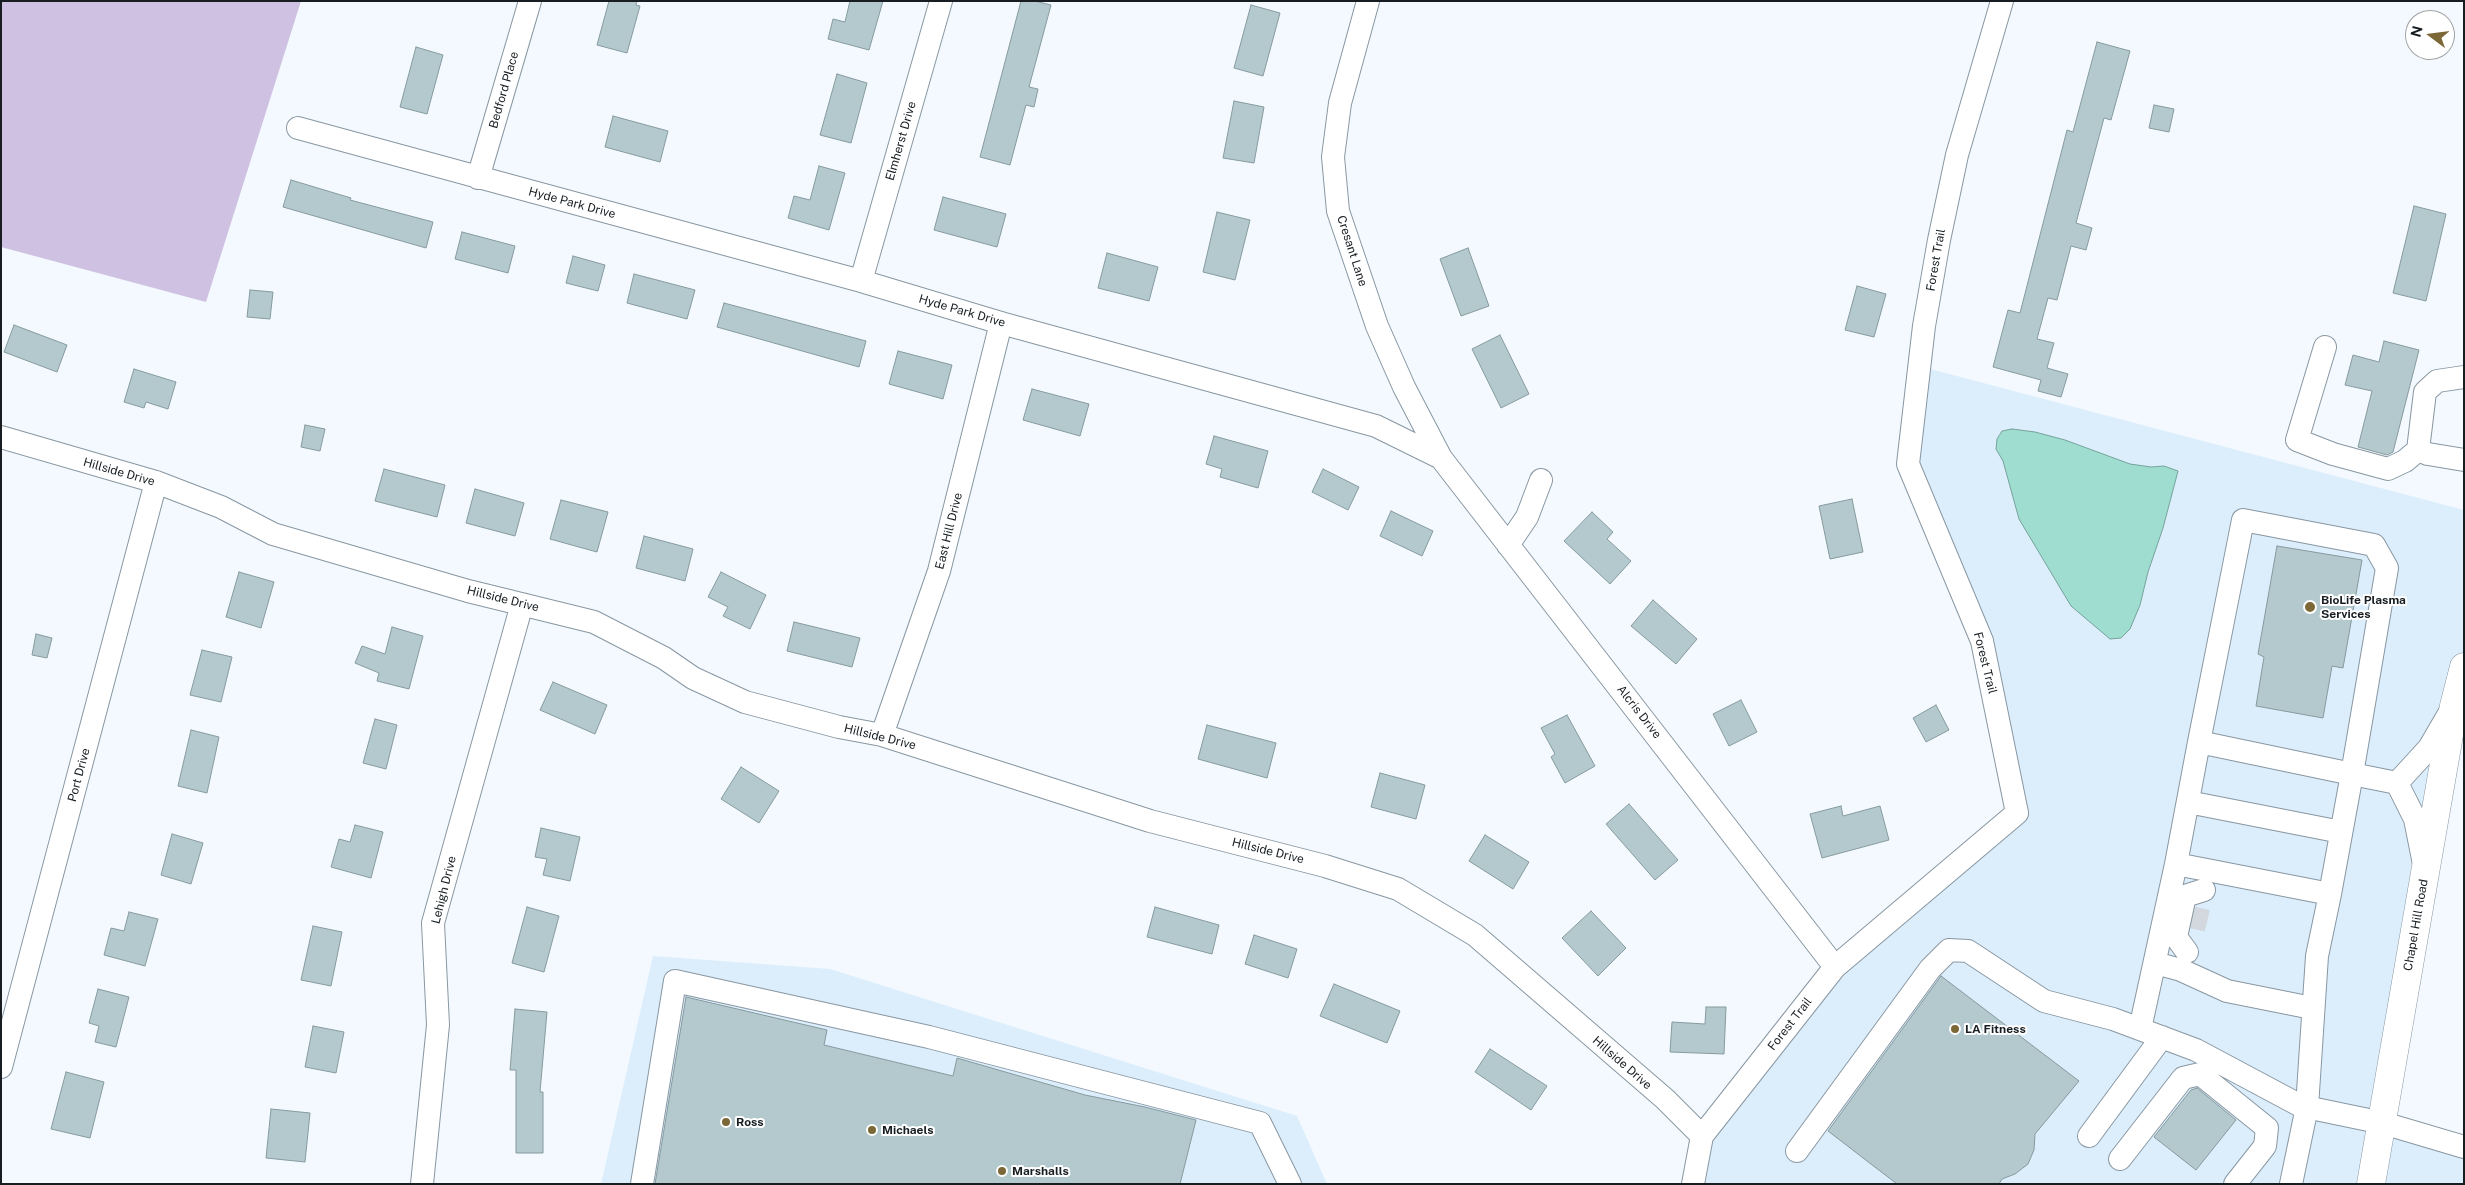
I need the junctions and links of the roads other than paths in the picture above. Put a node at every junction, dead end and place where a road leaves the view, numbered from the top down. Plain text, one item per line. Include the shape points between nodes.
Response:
1 (530, 1) edge
2 (940, 1) edge
3 (1368, 1) edge
4 (2002, 1) edge
5 (298, 128) dead end
6 (478, 178) junction
7 (861, 281) junction
8 (1001, 323) junction
9 (2325, 347) dead end
10 (2464, 377) edge
11 (1, 437) edge
12 (2418, 450) junction
13 (1441, 458) junction
14 (2464, 460) edge
15 (1541, 480) dead end
16 (156, 482) junction
17 (1508, 545) junction
18 (522, 604) junction
19 (2464, 667) edge
20 (2454, 706) junction
21 (882, 735) junction
22 (2199, 742) junction
23 (2352, 774) junction
24 (2397, 783) junction
25 (2188, 802) junction
26 (2342, 832) junction
27 (2176, 864) junction
28 (2425, 875) junction
29 (2205, 888) junction
30 (2330, 894) junction
31 (2194, 929) tunnel mouth
32 (2184, 961) junction
33 (2155, 963) junction
34 (1835, 967) junction
35 (2312, 1008) junction
36 (2140, 1029) junction
37 (2162, 1037) junction
38 (1, 1067) edge
39 (2307, 1107) junction
40 (2382, 1124) junction
41 (1702, 1136) junction
42 (2089, 1136) dead end
43 (2464, 1147) edge
44 (1796, 1151) dead end
45 (2120, 1159) dead end
46 (422, 1184) edge
47 (642, 1184) edge
48 (1290, 1184) edge
49 (1693, 1184) edge
50 (2235, 1184) edge
51 (2292, 1184) edge
52 (2371, 1184) edge

1 - 6 street, Bedford Place
2 - 7 street, Elmherst Drive
3 - 13 street, Cresant Lane via 1340,103 1333,157 1338,211 1387,352
4 - 34 street, Forest Trail via 1958,155 1939,240 1924,326 1908,464 1982,641 2018,814
5 - 6 street, Hyde Park Drive
6 - 7 street, Hyde Park Drive
7 - 8 street, Hyde Park Drive
8 - 13 street, Hyde Park Drive via 1376,426
8 - 21 street, East Hill Drive via 939,571
9 - 12 street via 2297,440 2388,469 2406,461
10 - 12 street via 2436,381 2425,392
11 - 16 street, Hillside Drive
12 - 14 street
13 - 17 street, Alcris Drive
15 - 17 street via 1527,517
16 - 18 street, Hillside Drive via 220,507 273,534
16 - 38 street, Port Drive
17 - 34 street, Alcris Drive
18 - 21 street, Hillside Drive via 594,622 664,658 693,678 745,702 838,727
18 - 46 street, Lehigh Drive via 433,923 438,1025
19 - 20 main road, Chapel Hill Road
20 - 24 street via 2429,748
20 - 28 main road, Chapel Hill Road
21 - 41 street, Hillside Drive via 1150,821 1325,866 1398,889 1475,935 1664,1099
22 - 23 street
22 - 23 street via 2243,520 2374,545 2387,568
22 - 25 street
23 - 24 street
23 - 26 street
24 - 28 street via 2415,819
25 - 26 street
25 - 27 street
26 - 30 street
27 - 29 street
27 - 33 street
28 - 40 main road, Chapel Hill Road
29 - 30 street
29 - 32 street via 2186,896 2176,937
30 - 35 street via 2317,956
31 - 32 street
32 - 33 street
32 - 35 street via 2227,991
33 - 36 street
34 - 41 street, Forest Trail
35 - 39 street
36 - 37 street
36 - 44 street via 2079,1020 1968,951 1949,950 1930,969
37 - 39 street via 2196,1050
37 - 42 street
39 - 40 street
39 - 51 street
40 - 43 street
40 - 52 main road, Chapel Hill Road
41 - 49 street, Forest Trail
45 - 50 street via 2183,1078 2200,1074 2267,1128 2265,1146
47 - 48 street via 675,981 930,1037 1260,1123

